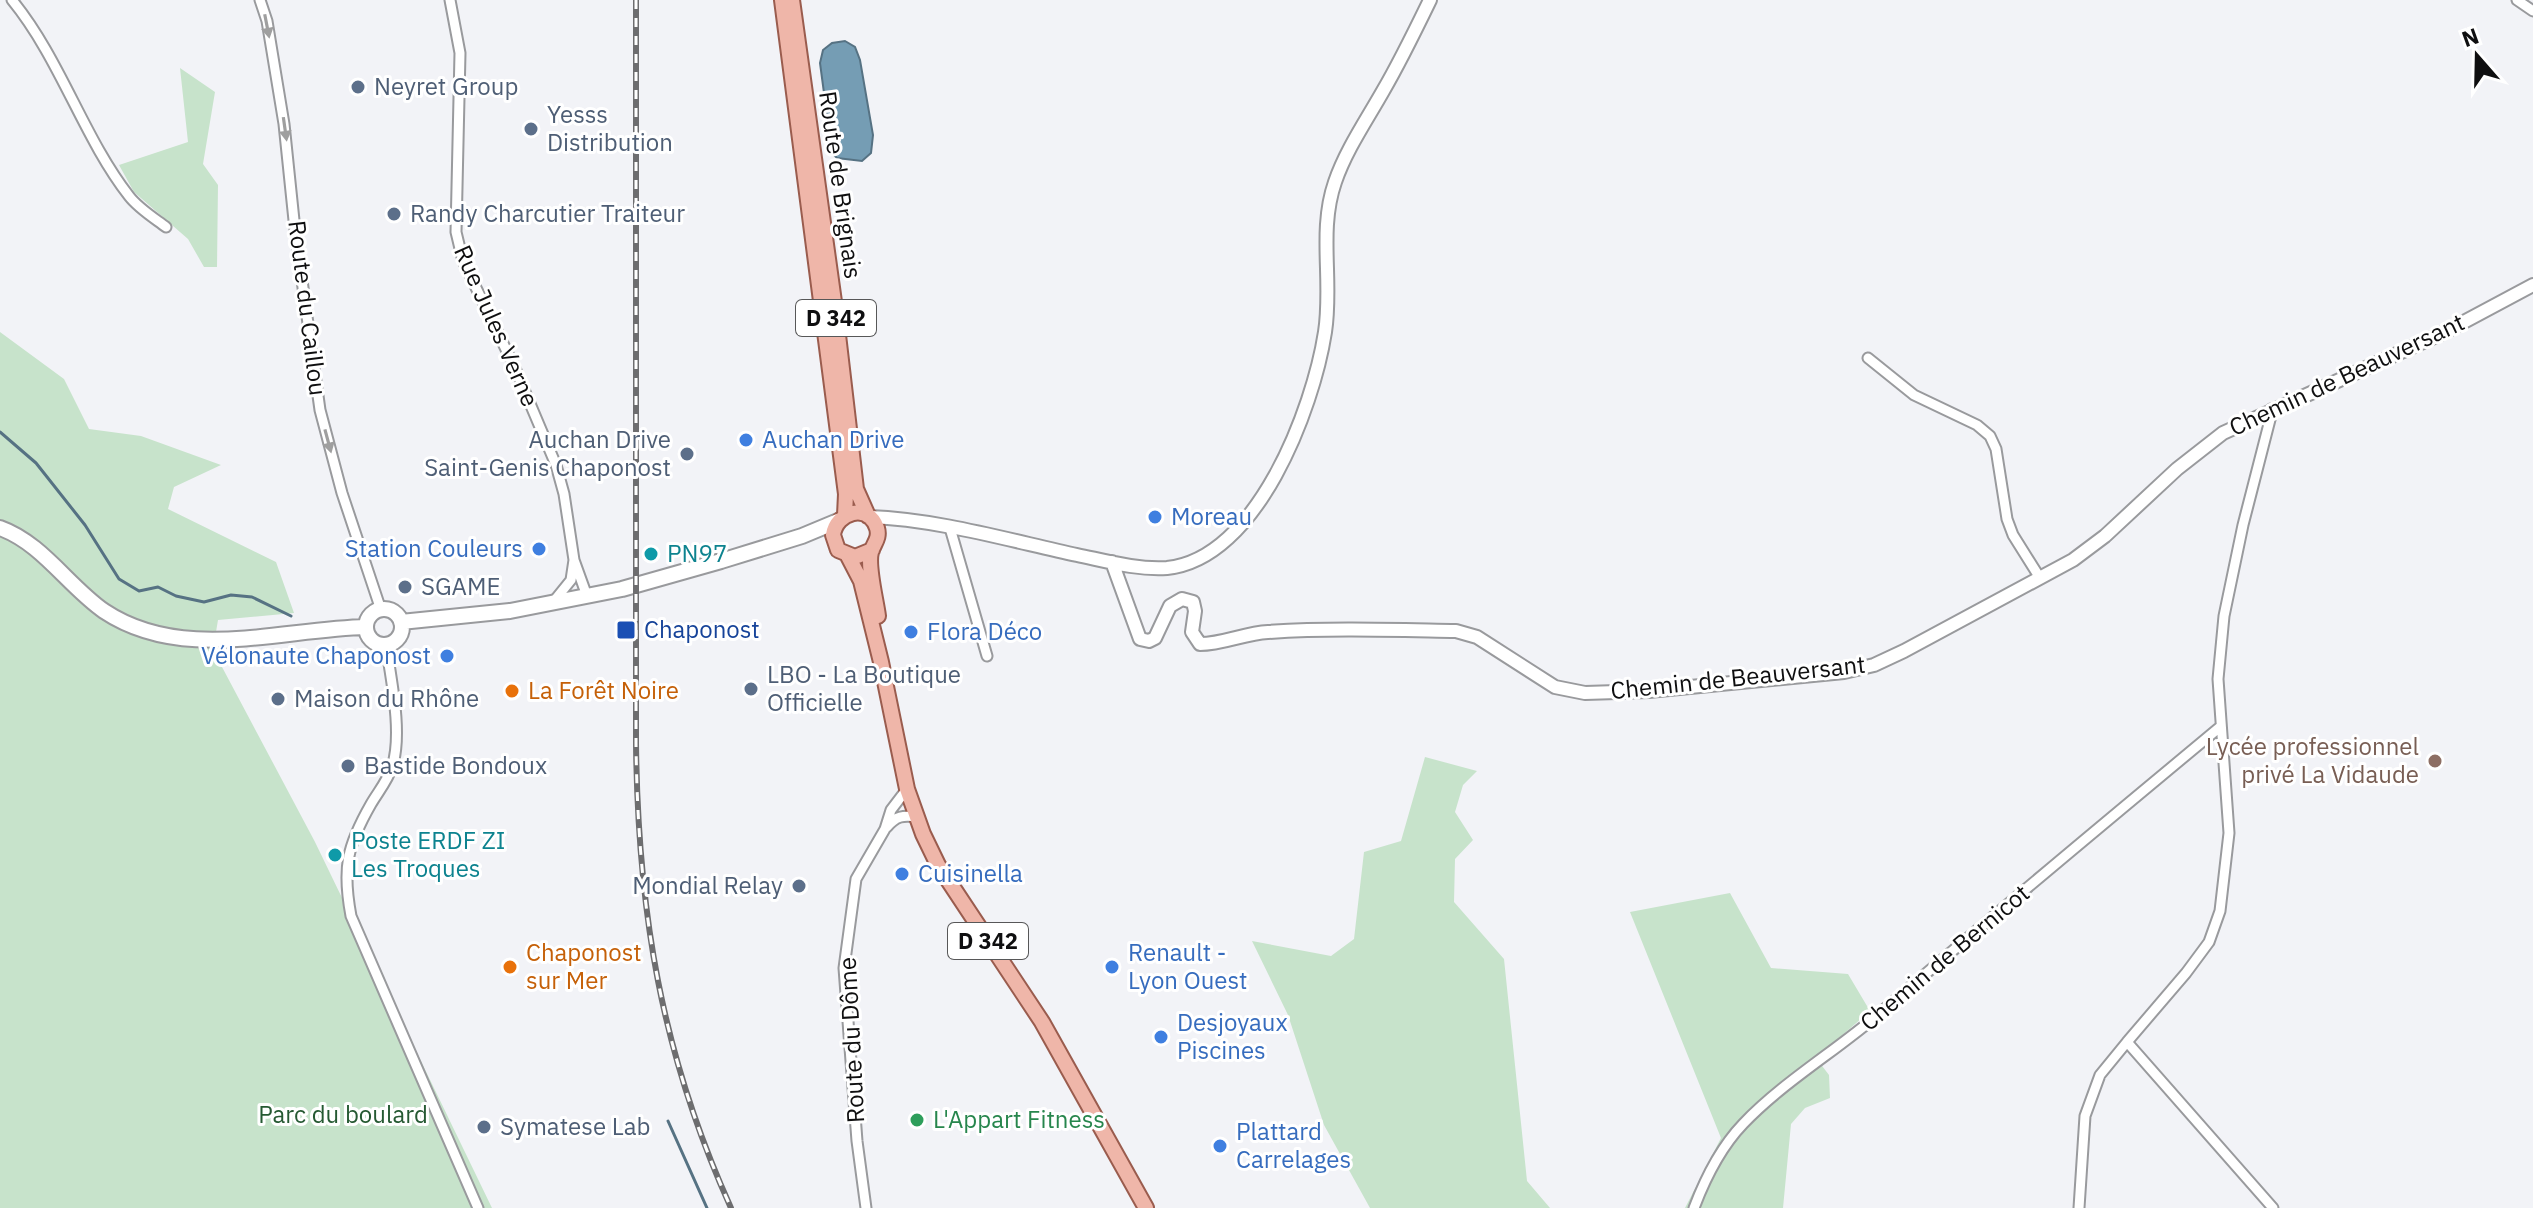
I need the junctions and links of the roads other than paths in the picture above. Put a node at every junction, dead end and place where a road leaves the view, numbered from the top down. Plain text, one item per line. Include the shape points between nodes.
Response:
1 (12, 0) edge
2 (260, 0) edge
3 (450, 0) edge
4 (782, 0) edge
5 (792, 0) edge
6 (1430, 0) edge
7 (2517, 0) edge
8 (2533, 11) edge
9 (166, 227) dead end
10 (2533, 285) edge
11 (1868, 358) dead end
12 (2271, 409) junction
13 (869, 517) junction
14 (841, 518) junction
15 (905, 522) junction
16 (0, 528) edge
17 (950, 528) junction
18 (802, 536) junction
19 (835, 545) junction
20 (874, 545) junction
21 (848, 556) junction
22 (574, 560) junction
23 (1112, 562) junction
24 (683, 573) junction
25 (2040, 578) junction
26 (587, 596) junction
27 (554, 601) junction
28 (381, 610) junction
29 (510, 611) junction
30 (401, 622) junction
31 (366, 627) junction
32 (386, 645) junction
33 (987, 656) dead end
34 (881, 662) junction
35 (2220, 727) junction
36 (907, 789) junction
37 (917, 817) junction
38 (885, 829) junction
39 (2127, 1042) junction
40 (1145, 1206) edge
41 (478, 1208) edge
42 (866, 1208) edge
43 (1694, 1208) edge
44 (2079, 1208) edge
45 (2273, 1208) edge

1 - 9 street via 30,22 130,198
2 -> 28 street, Route du Caillou via 284,124 320,410
3 - 22 street, Rue Jules Verne via 460,53 456,232 463,261 556,465
4 - 14 main road, Route de Brignais / D 342 via 846,494
5 - 13 main road, Route de Brignais / D 342 via 856,489
6 - 23 street via 1335,180 1325,218 1326,330 1308,397 1272,485 1222,546 1204,557 1149,569
7 - 8 street
10 - 12 street, Chemin de Beauversant via 2445,332
11 - 25 street via 1914,395 1990,436 2007,519
12 - 25 street, Chemin de Beauversant via 2205,445 2105,536
12 - 35 street via 2224,616
13 - 14 main road via 857,512
13 - 15 street
13 - 20 main road via 877,528
14 - 18 main road
14 - 19 main road via 833,530
15 - 17 street
15 - 20 street
16 - 31 main road via 29,544 107,613 156,634 223,639
17 - 23 street
17 - 33 street
18 - 19 main road
18 - 24 main road
19 - 21 main road
20 - 21 main road via 861,557
20 - 34 main road, D 342
21 - 34 main road, D 342 via 861,581
22 - 26 street, Rue Jules Verne
22 - 27 street via 571,580
23 - 25 street, Chemin de Beauversant via 1140,639 1155,638 1170,606 1182,599 1193,602 1192,632 1200,644 1251,633 1319,628 1456,631 1477,637 1555,687 1585,693 1649,691 1874,665
24 - 26 main road
24 - 29 main road via 607,601 527,614
26 - 27 main road
27 - 29 main road
28 - 30 main road via 395,613
28 - 31 main road via 370,616
29 - 30 main road
30 - 32 main road via 399,636
31 - 32 main road via 374,642
32 - 41 street via 397,745 392,769 348,852 345,885 351,916
34 - 36 main road, D 342
35 - 39 street via 2229,833 2220,911 2209,942
35 - 43 street, Chemin de Bernicot via 1742,1125 1704,1181
36 - 37 main road, D 342
36 - 38 street, Route du Dôme
37 - 38 street via 895,818
37 - 40 main road, D 342 via 938,865 1042,1022
38 - 42 street, Route du Dôme via 856,879 844,968
39 - 44 street via 2100,1075 2085,1116
39 - 45 street

